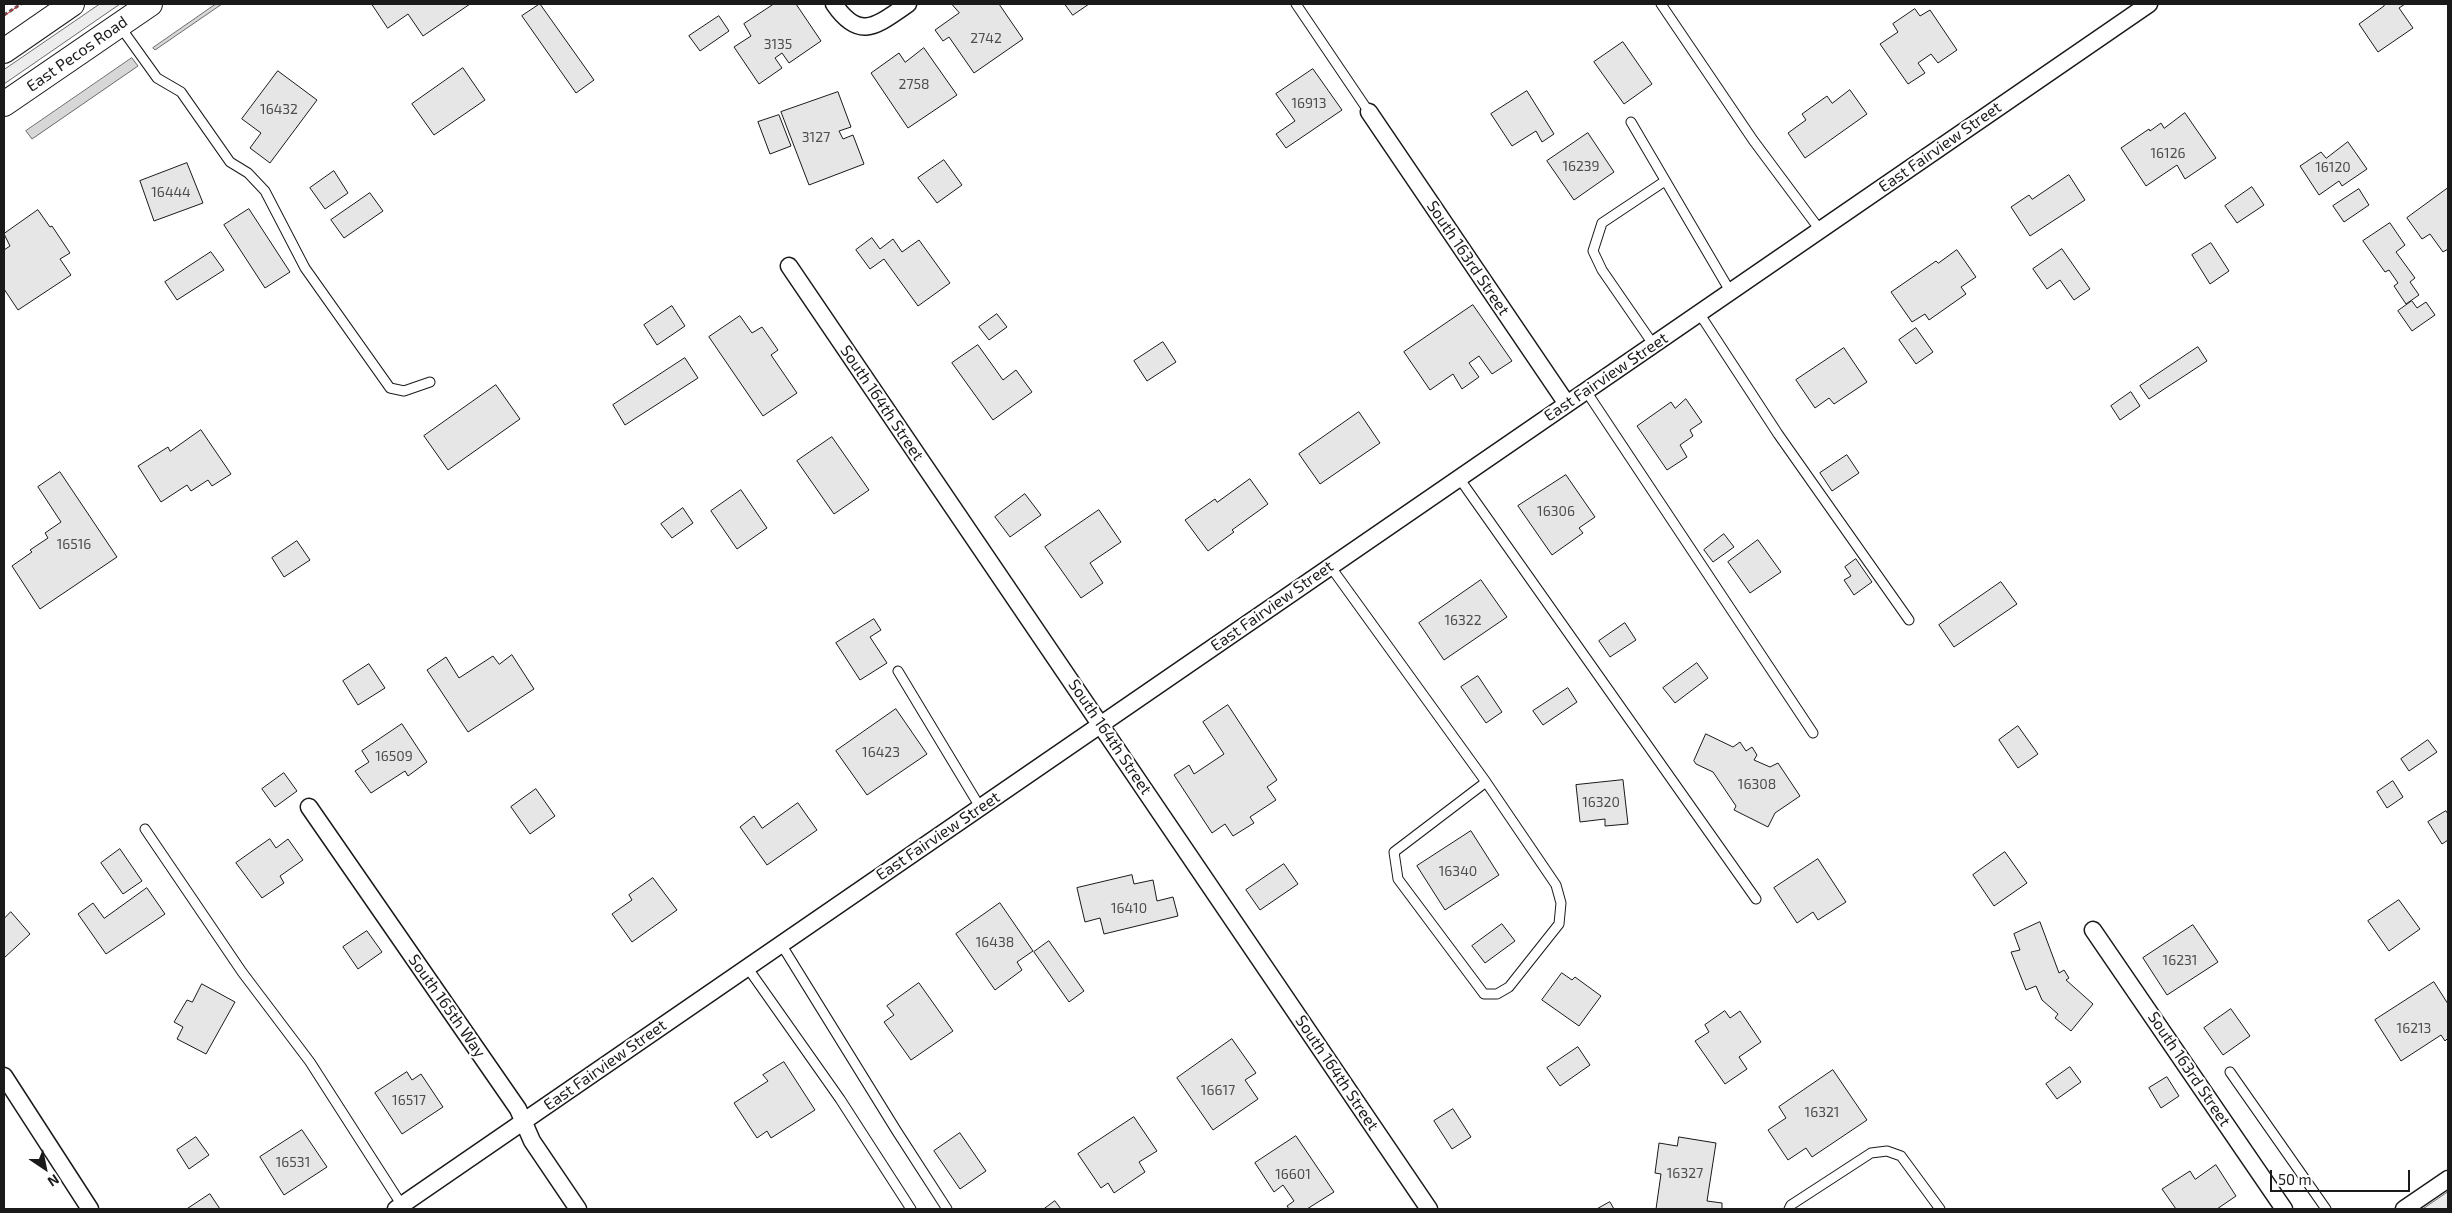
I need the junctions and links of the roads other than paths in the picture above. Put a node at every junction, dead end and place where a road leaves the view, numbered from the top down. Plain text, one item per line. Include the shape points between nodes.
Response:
1 (72, 4) edge
2 (150, 4) edge
3 (834, 4) edge
4 (908, 4) edge
5 (1296, 4) edge
6 (1661, 4) edge
7 (2149, 4) edge
8 (119, 25) junction
9 (4, 51) edge
10 (4, 104) edge
11 (1369, 112) joint
12 (1630, 122) dead end
13 (1666, 181) junction
14 (1820, 230) junction
15 (789, 266) dead end
16 (1730, 291) junction
17 (1699, 313) junction
18 (1653, 344) junction
19 (430, 382) dead end
20 (1586, 391) junction
21 (1566, 404) junction
22 (1459, 478) junction
23 (1330, 566) junction
24 (1909, 620) dead end
25 (898, 671) dead end
26 (1101, 724) junction
27 (1813, 733) dead end
28 (1486, 782) junction
29 (309, 807) dead end
30 (980, 807) junction
31 (145, 829) dead end
32 (1756, 898) dead end
33 (2093, 930) dead end
34 (781, 944) junction
35 (747, 967) junction
36 (2230, 1072) dead end
37 (4, 1076) edge
38 (524, 1121) junction
39 (2448, 1179) edge
40 (401, 1208) edge
41 (90, 1209) edge
42 (578, 1209) edge
43 (911, 1209) edge
44 (947, 1209) edge
45 (1429, 1209) edge
46 (1789, 1209) edge
47 (1940, 1209) edge
48 (2284, 1209) edge
49 (2326, 1209) edge
50 (2404, 1209) edge

1 - 9 main road
2 - 8 main road, East Pecos Road
3 - 4 street via 850,23 860,28 883,21
5 - 11 lane
6 - 14 lane via 1753,140
7 - 14 street, East Fairview Street
8 - 10 main road, East Pecos Road
8 - 19 lane via 157,78 181,92 230,162 248,173 265,191 305,268 390,388 404,391
11 - 21 street, South 163rd Street
12 - 13 lane
13 - 16 lane
13 - 18 lane via 1602,223 1593,251 1602,270
14 - 16 street, East Fairview Street
15 - 26 street, South 164th Street
16 - 17 street, East Fairview Street
17 - 18 street, East Fairview Street
17 - 24 lane via 1778,434
18 - 20 street, East Fairview Street
20 - 21 street, East Fairview Street
20 - 27 lane
21 - 22 street, East Fairview Street
22 - 23 street, East Fairview Street
22 - 32 lane
23 - 26 street, East Fairview Street
23 - 28 lane
25 - 30 lane
26 - 30 street, East Fairview Street
26 - 45 street, South 164th Street
28 - 28 lane via 1394,852 1394,859 1398,879 1484,994 1497,994 1510,987 1559,924 1561,904 1556,885
29 - 38 street, South 165th Way via 513,1100
30 - 34 street, East Fairview Street
31 - 40 lane via 242,972 310,1062
33 - 48 street, South 163rd Street
34 - 35 street, East Fairview Street
34 - 44 lane
35 - 38 street, East Fairview Street
35 - 43 lane via 840,1099
36 - 49 lane
37 - 41 street
38 - 40 street, East Fairview Street
38 - 42 street, South 165th Way via 532,1141
39 - 50 street
46 - 47 lane via 1871,1153 1887,1151 1901,1156

